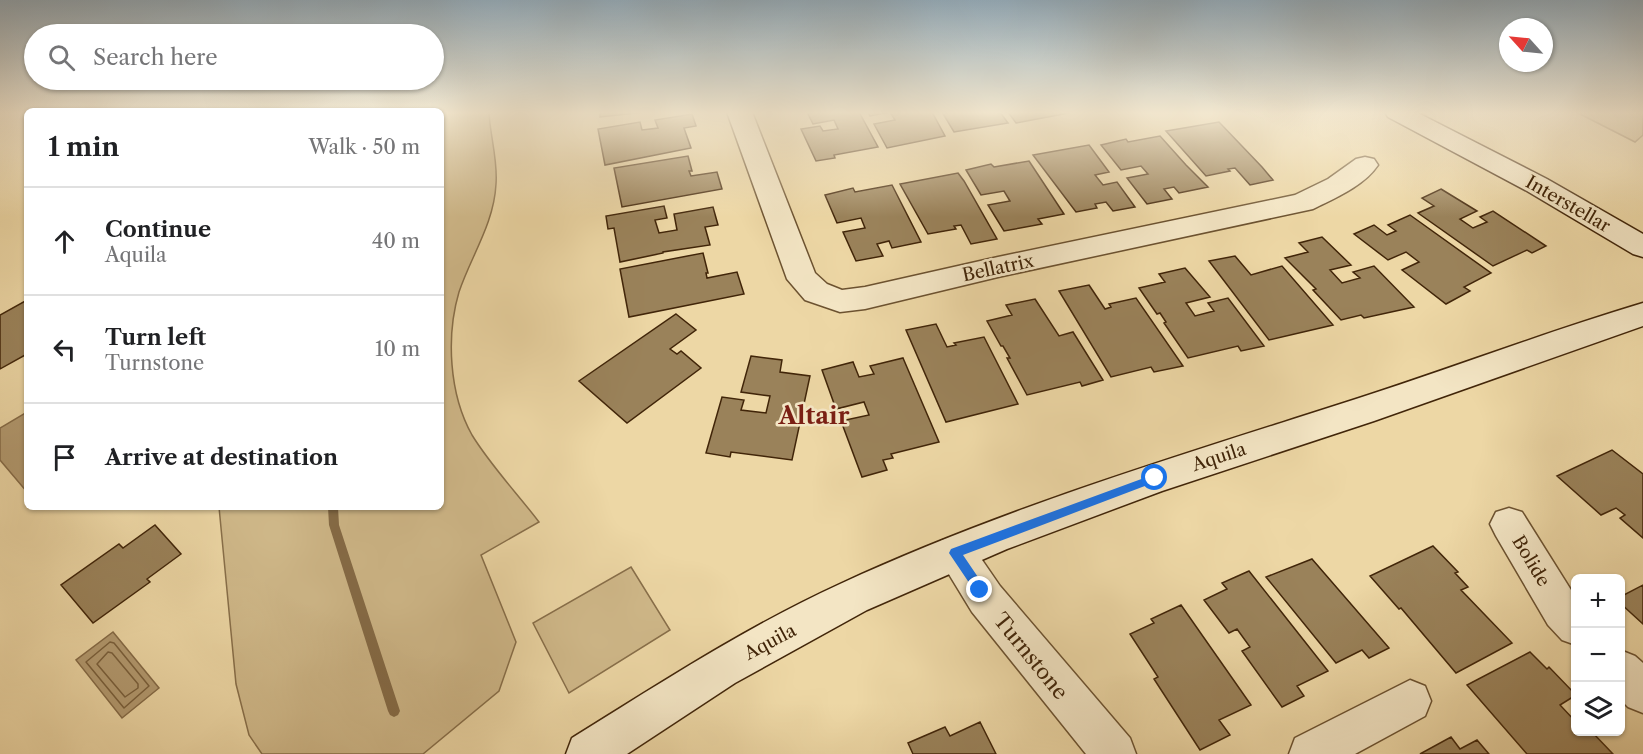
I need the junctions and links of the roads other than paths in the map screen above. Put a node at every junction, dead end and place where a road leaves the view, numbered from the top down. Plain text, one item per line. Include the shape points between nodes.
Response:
1 (752, 147) edge
2 (1464, 147) edge
3 (1365, 165) dead end
4 (1643, 248) edge
5 (1643, 314) edge
6 (1509, 524) dead end
7 (955, 553) junction
8 (1571, 622) edge
9 (1625, 675) edge
10 (1643, 692) edge
11 (1410, 701) dead end
12 (588, 754) edge
13 (1114, 754) edge
14 (1311, 754) edge

1 - 3 street, Bellatrix via 802,279 816,292 840,301 1303,203
2 - 4 street, Interstellar
5 - 7 street, Aquila via 1155,478
6 - 8 street, Bolide
7 - 12 street, Aquila via 853,597 720,669
7 - 13 street, Turnstone via 986,599
9 - 10 street
11 - 14 street

